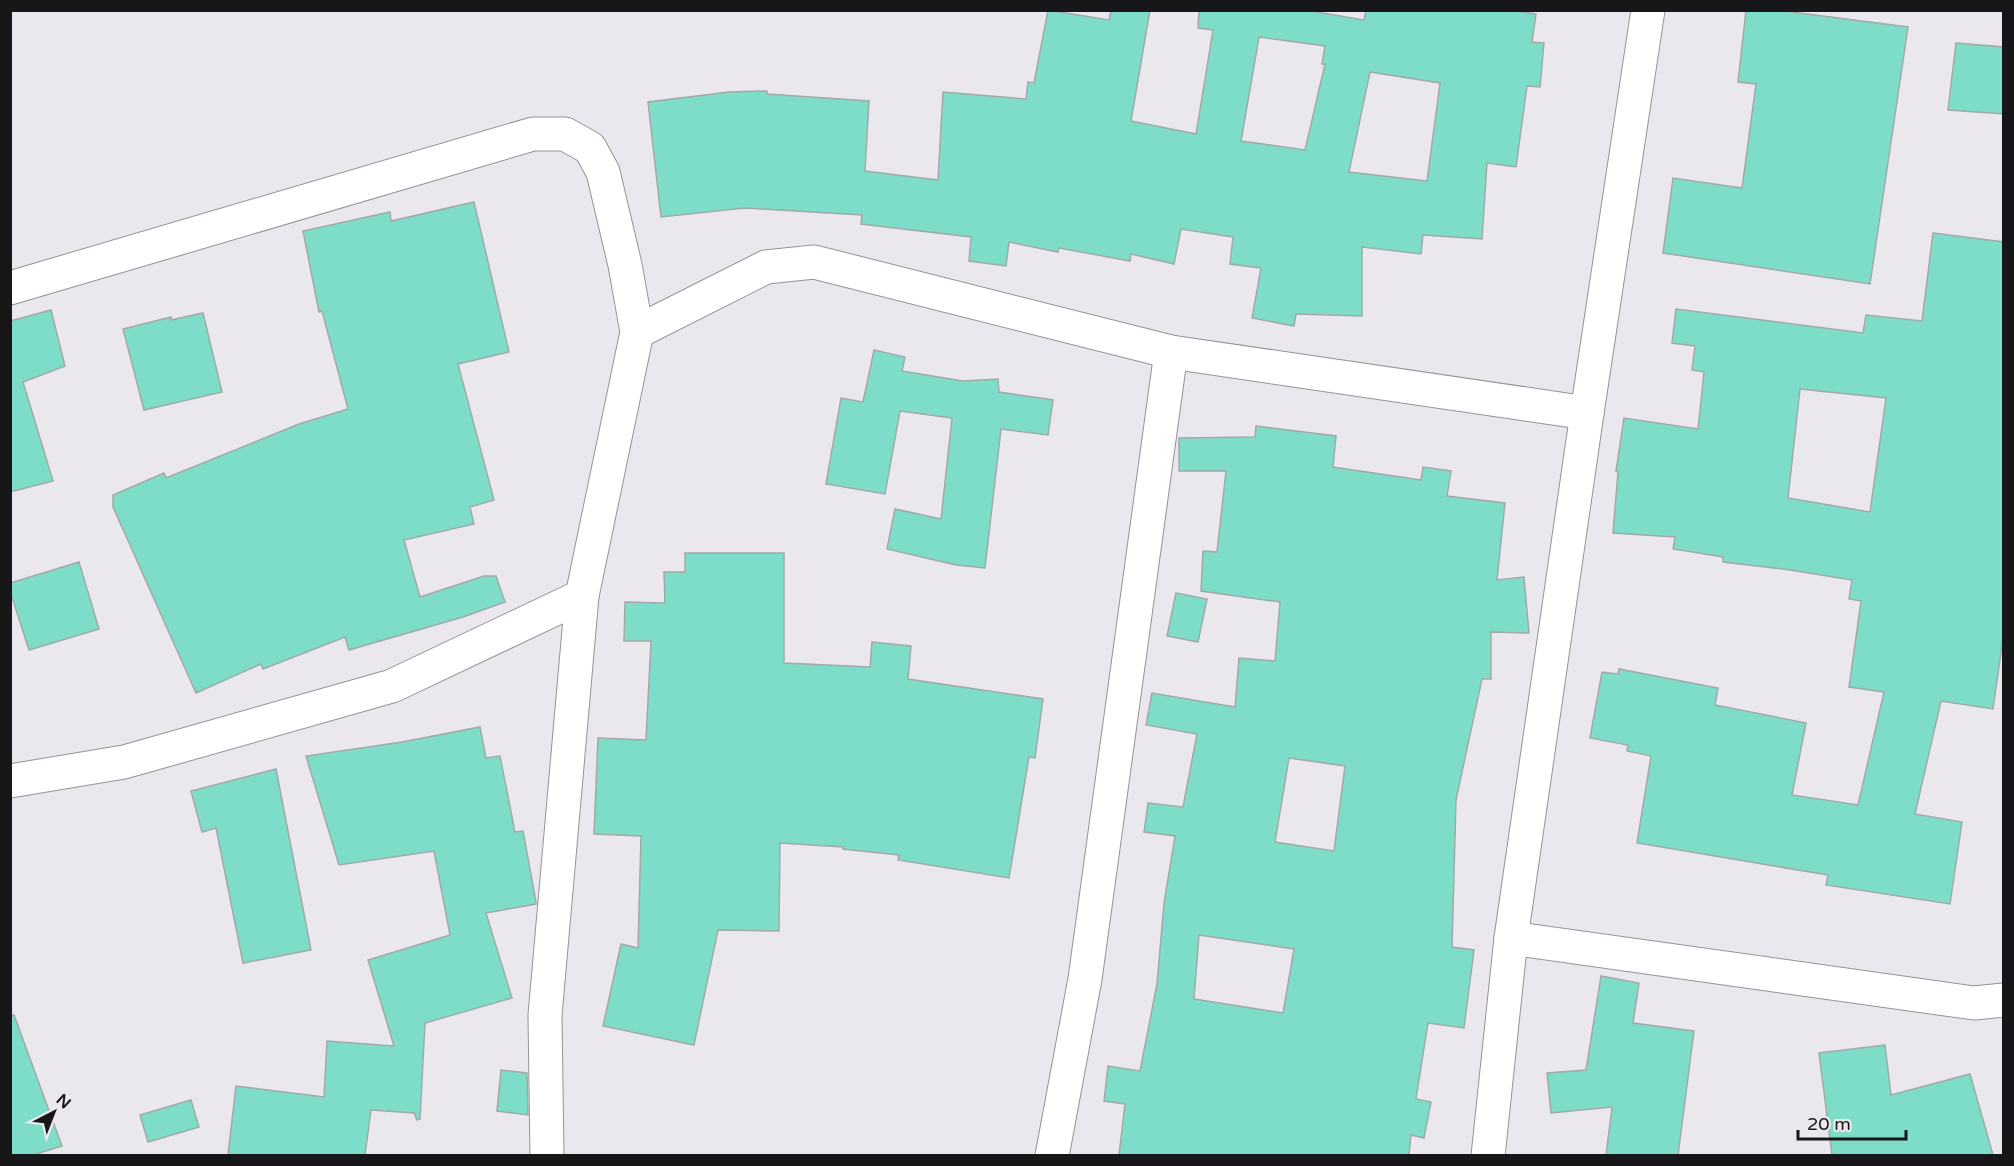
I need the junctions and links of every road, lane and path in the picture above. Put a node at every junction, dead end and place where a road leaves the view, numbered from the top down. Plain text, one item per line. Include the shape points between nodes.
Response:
1 (1648, 10) edge
2 (10, 288) edge
3 (637, 332) junction
4 (1170, 352) junction
5 (1587, 413) junction
6 (582, 596) junction
7 (10, 781) edge
8 (1511, 938) junction
9 (2004, 1000) edge
10 (547, 1155) edge
11 (1052, 1155) edge
12 (1488, 1155) edge

1 - 5 street
2 - 3 street via 533,134 565,134 590,148 603,172
3 - 4 street via 766,267 814,261
3 - 6 street
4 - 5 street
4 - 11 street via 1085,979
5 - 8 street
6 - 7 street via 392,686 124,762
6 - 10 street via 545,1014
8 - 9 street via 1974,1003
8 - 12 street

